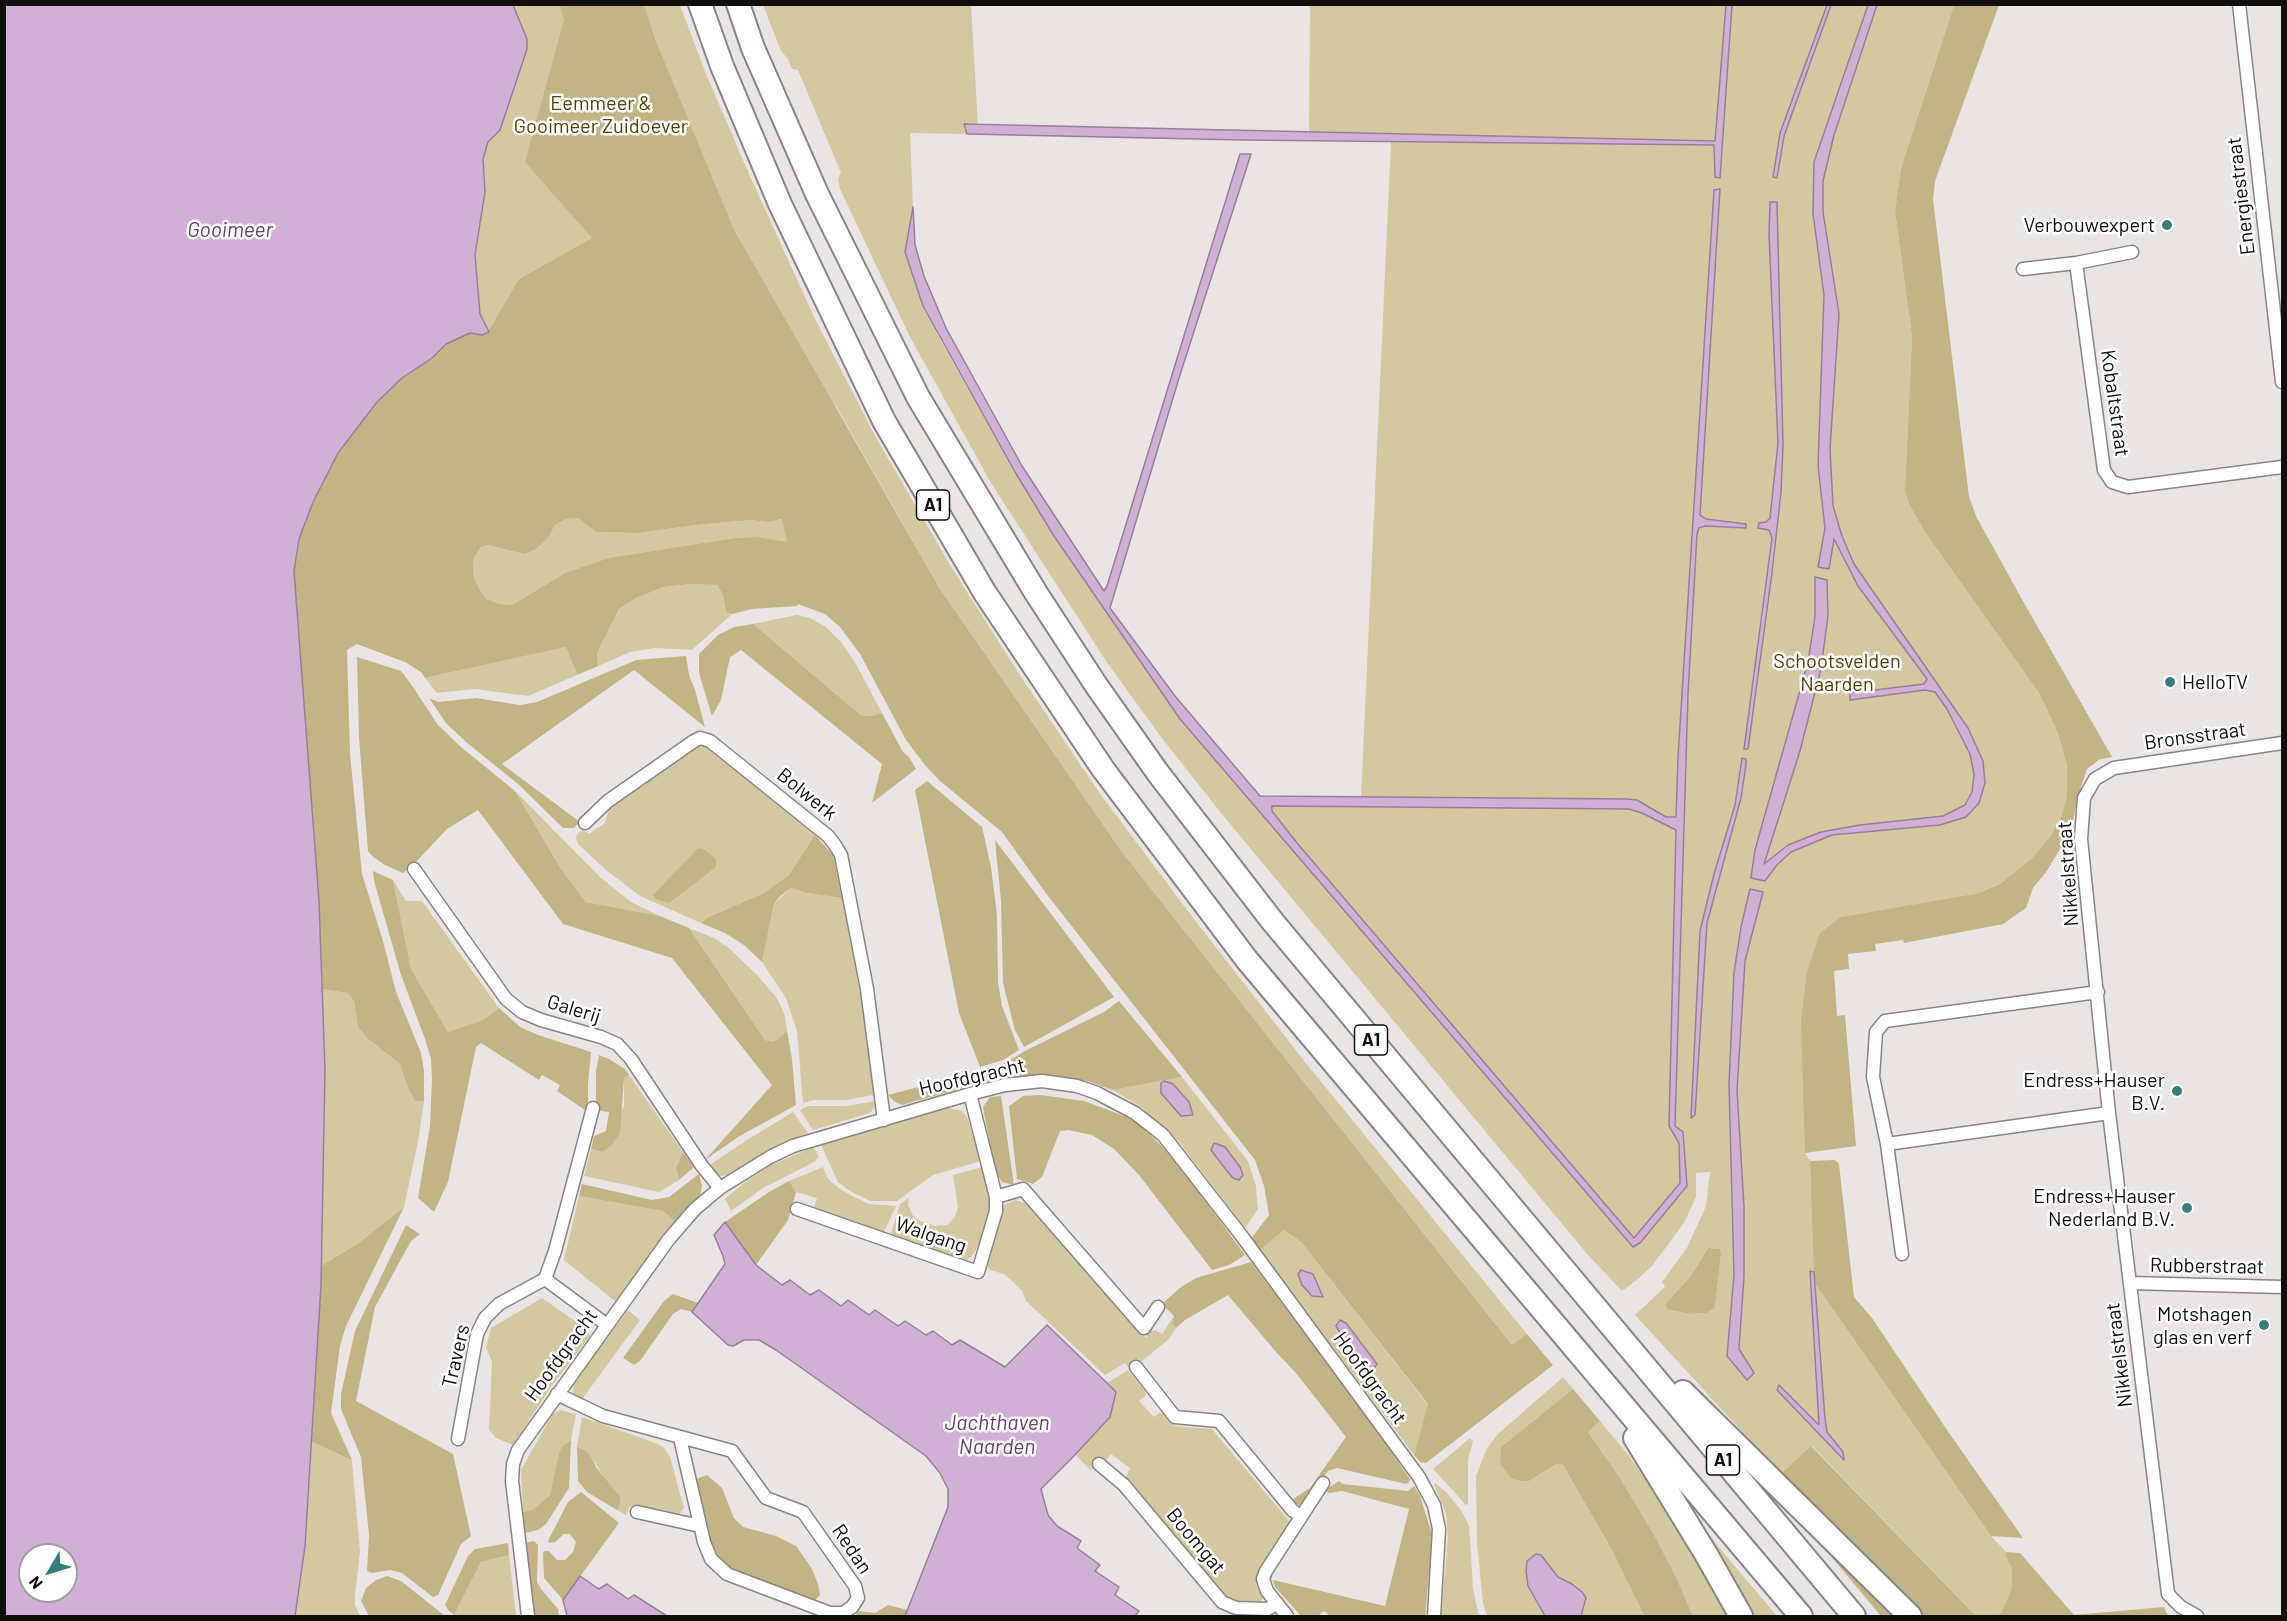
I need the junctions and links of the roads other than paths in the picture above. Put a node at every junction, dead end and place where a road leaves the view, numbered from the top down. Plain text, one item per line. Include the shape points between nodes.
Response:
1 (700, 4) edge
2 (738, 4) edge
3 (2239, 4) edge
4 (2132, 252) dead end
5 (2076, 263) junction
6 (2023, 269) dead end
7 (2283, 382) edge
8 (2283, 466) edge
9 (2283, 743) edge
10 (2114, 768) joint
11 (585, 823) dead end
12 (414, 869) dead end
13 (2098, 992) junction
14 (970, 1094) junction
15 (593, 1108) dead end
16 (2109, 1113) junction
17 (884, 1120) junction
18 (1887, 1144) junction
19 (720, 1188) junction
20 (996, 1197) junction
21 (797, 1209) dead end
22 (1902, 1254) dead end
23 (545, 1279) junction
24 (2130, 1283) junction
25 (2283, 1287) edge
26 (1592, 1302) junction
27 (1158, 1308) dead end
28 (607, 1325) junction
29 (1136, 1367) dead end
30 (1599, 1378) junction
31 (557, 1394) junction
32 (680, 1438) junction
33 (458, 1439) dead end
34 (1099, 1464) dead end
35 (1323, 1483) dead end
36 (637, 1512) dead end
37 (1301, 1516) junction
38 (700, 1526) junction
39 (1276, 1603) junction
40 (528, 1617) edge
41 (1287, 1617) edge
42 (1434, 1617) edge
43 (1741, 1617) edge
44 (1801, 1617) edge
45 (1854, 1617) edge
46 (1910, 1617) edge
47 (2197, 1617) edge

1 - 30 highway, A1 via 780,204 884,421 985,594 1102,769 1247,960
2 - 26 highway, A1 via 753,48 817,194 918,397 1096,685 1158,773 1274,922
3 - 7 street, Energiestraat
4 - 5 street
5 - 6 street
5 - 8 street, Kobaltstraat via 2104,470 2112,482 2128,487
9 - 10 street, Bronsstraat
10 - 13 street, Nikkelstraat via 2095,779 2084,798 2081,839
11 - 17 street, Bolwerk via 608,801 700,738 710,741 828,836 840,855 867,989
12 - 19 street, Galerij via 506,999 541,1020 617,1044
13 - 16 street, Nikkelstraat
13 - 18 street via 1885,1021 1876,1032 1873,1077
14 - 17 street, Hoofdgracht
14 - 20 street, Walgang
14 - 42 street, Hoofdgracht via 1005,1085 1042,1082 1077,1086 1135,1113 1173,1146 1430,1495 1439,1529
15 - 23 street
16 - 18 street
16 - 24 street, Nikkelstraat
17 - 19 street, Hoofdgracht via 793,1146
18 - 22 street
19 - 28 street, Hoofdgracht via 669,1239
20 - 21 street, Walgang via 996,1211 978,1272
20 - 27 street via 1023,1188 1144,1328
23 - 28 street
23 - 33 street, Travers via 500,1304 485,1318 477,1334
24 - 25 street, Rubberstraat
24 - 47 street, Nikkelstraat via 2168,1594
26 - 45 highway, A1
26 - 46 highway, A1
28 - 31 street, Hoofdgracht
29 - 37 street via 1175,1418 1219,1421
30 - 43 highway, A1
30 - 44 highway, A1
31 - 32 street, Redan via 603,1416
31 - 40 street, Hoofdgracht via 518,1450 513,1464
32 - 38 street, Redan
32 - 38 street, Redan via 732,1451 766,1498 803,1512 855,1586 858,1598 843,1613 830,1613 727,1574 711,1559
34 - 39 street, Boomgat via 1124,1485 1222,1602 1231,1607 1268,1609
35 - 37 street
36 - 38 street
37 - 39 street via 1263,1579
39 - 41 street

